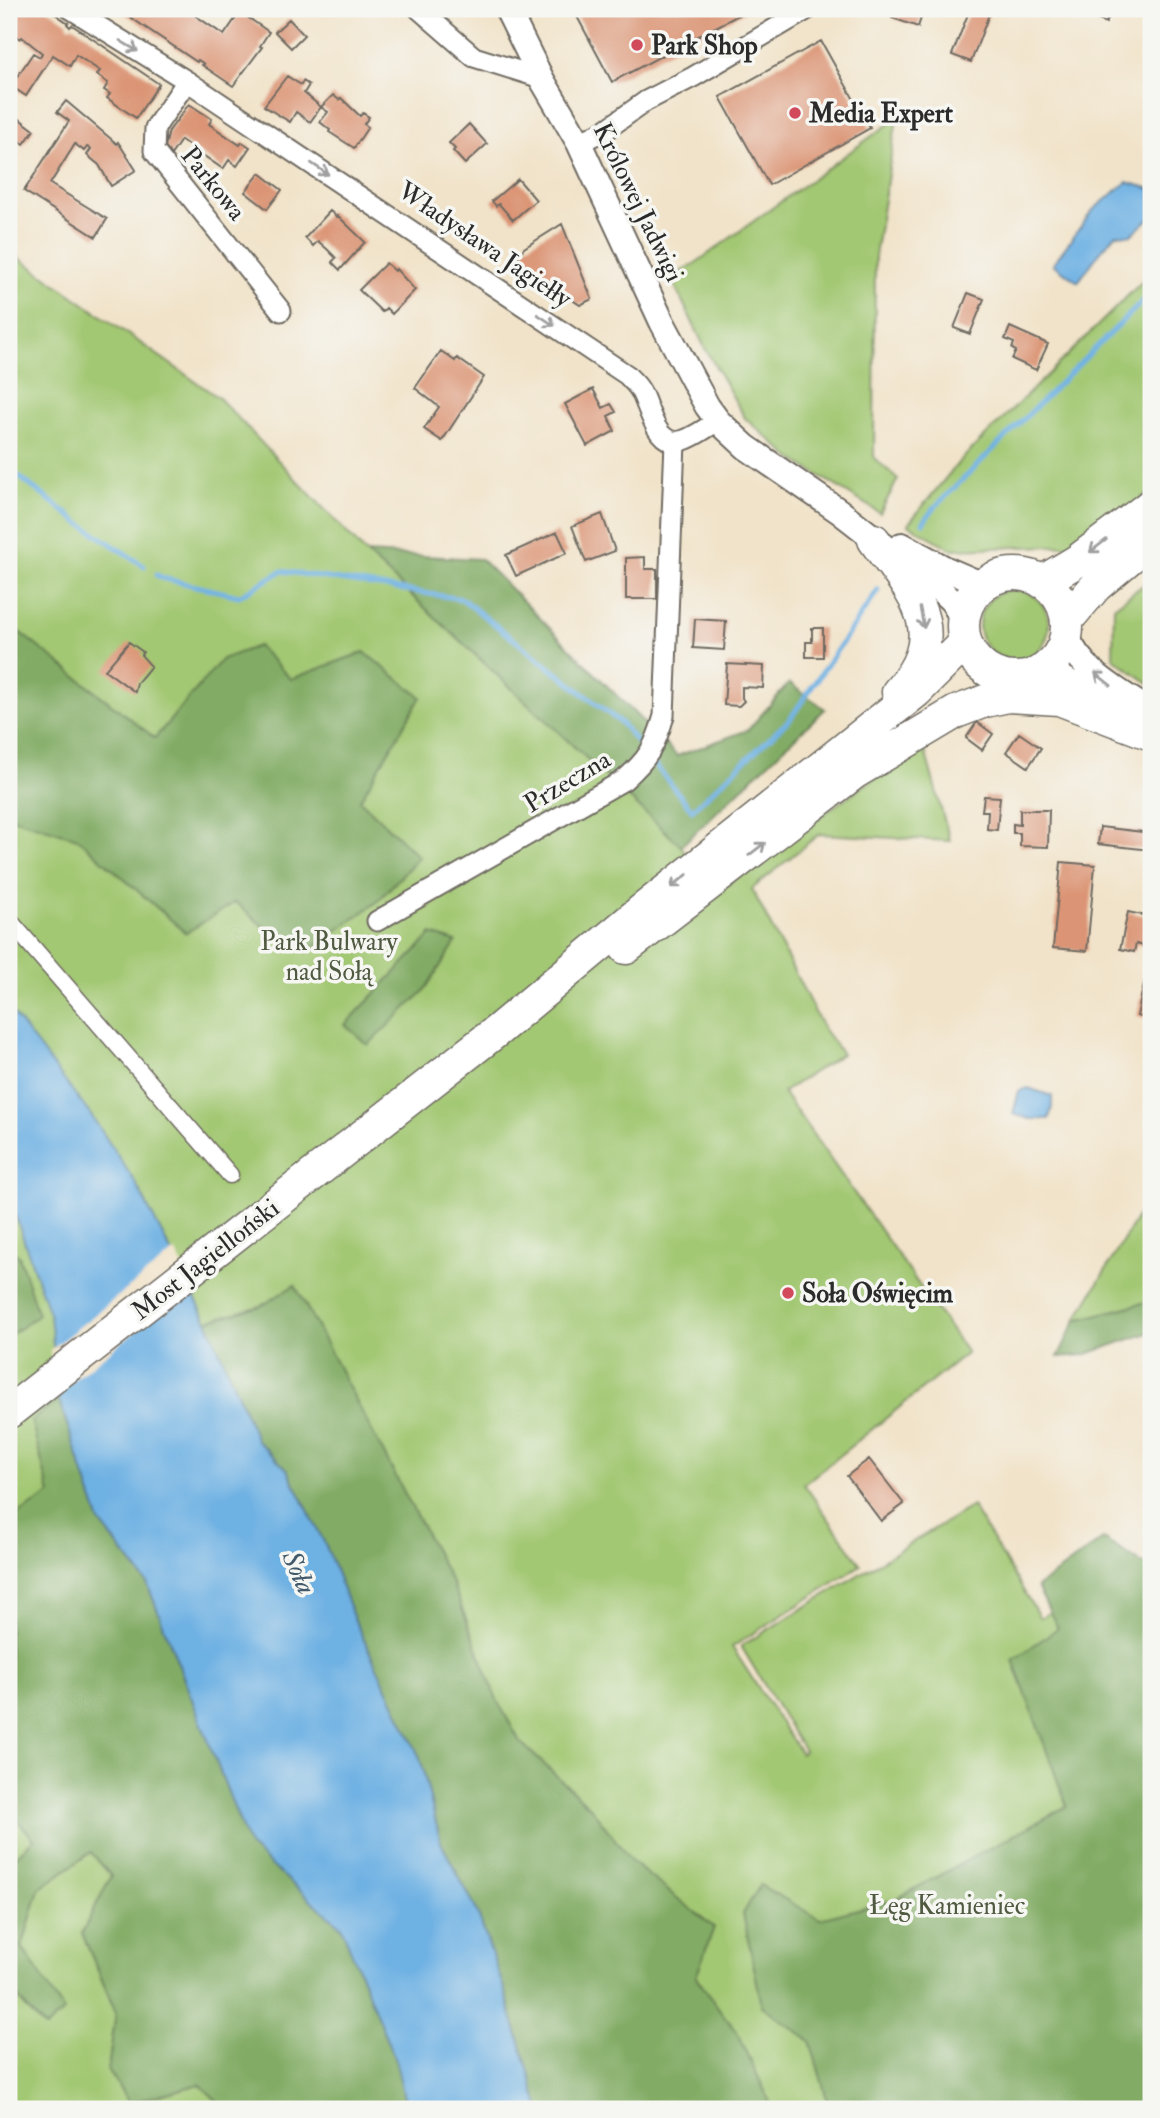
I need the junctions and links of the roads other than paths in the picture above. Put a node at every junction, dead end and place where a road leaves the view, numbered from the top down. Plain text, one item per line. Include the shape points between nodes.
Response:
1 (71, 9) edge
2 (419, 9) edge
3 (507, 9) edge
4 (808, 9) edge
5 (541, 78) junction
6 (187, 81) junction
7 (579, 143) junction
8 (281, 311) dead end
9 (718, 421) junction
10 (675, 442) junction
11 (1151, 505) edge
12 (839, 511) junction
13 (874, 540) junction
14 (1151, 540) edge
15 (1042, 582) junction
16 (983, 585) junction
17 (1067, 627) junction
18 (964, 631) junction
19 (1046, 668) junction
20 (992, 674) junction
21 (1151, 712) edge
22 (1151, 733) edge
23 (850, 761) junction
24 (9, 920) edge
25 (377, 921) dead end
26 (230, 1175) dead end
27 (9, 1412) edge

1 -> 6 street, Władysława Jagiełły
2 - 5 street via 474,57
3 - 5 street, Królowej Jadwigi
4 - 7 street
5 - 7 street, Królowej Jadwigi
6 - 8 street, Parkowa via 155,128 154,151
6 -> 10 street, Władysława Jagiełły via 627,375 640,388 654,426
7 - 9 street, Królowej Jadwigi via 662,322
9 - 10 street
9 - 12 street via 746,447
10 - 25 street, Przeczna via 664,716 656,744 644,763 624,780
11 -> 15 main road
12 - 13 street
12 - 16 street
13 - 18 street via 952,601
13 -> 23 main road via 917,599 923,651 918,666
14 - 17 main road via 1096,586
15 - 16 main road via 1012,574
15 - 17 main road via 1063,605
16 - 18 main road via 974,594
17 - 19 main road via 1063,648
21 -> 17 street via 1096,673 1070,646
18 - 20 main road via 971,656
18 - 23 main road
19 - 20 main road via 1020,678
19 - 22 street
20 - 23 main road
22 - 23 main road via 1059,699 1008,696 956,712
23 - 27 main road, Most Jagielloński via 631,919 498,1030
24 - 26 street

